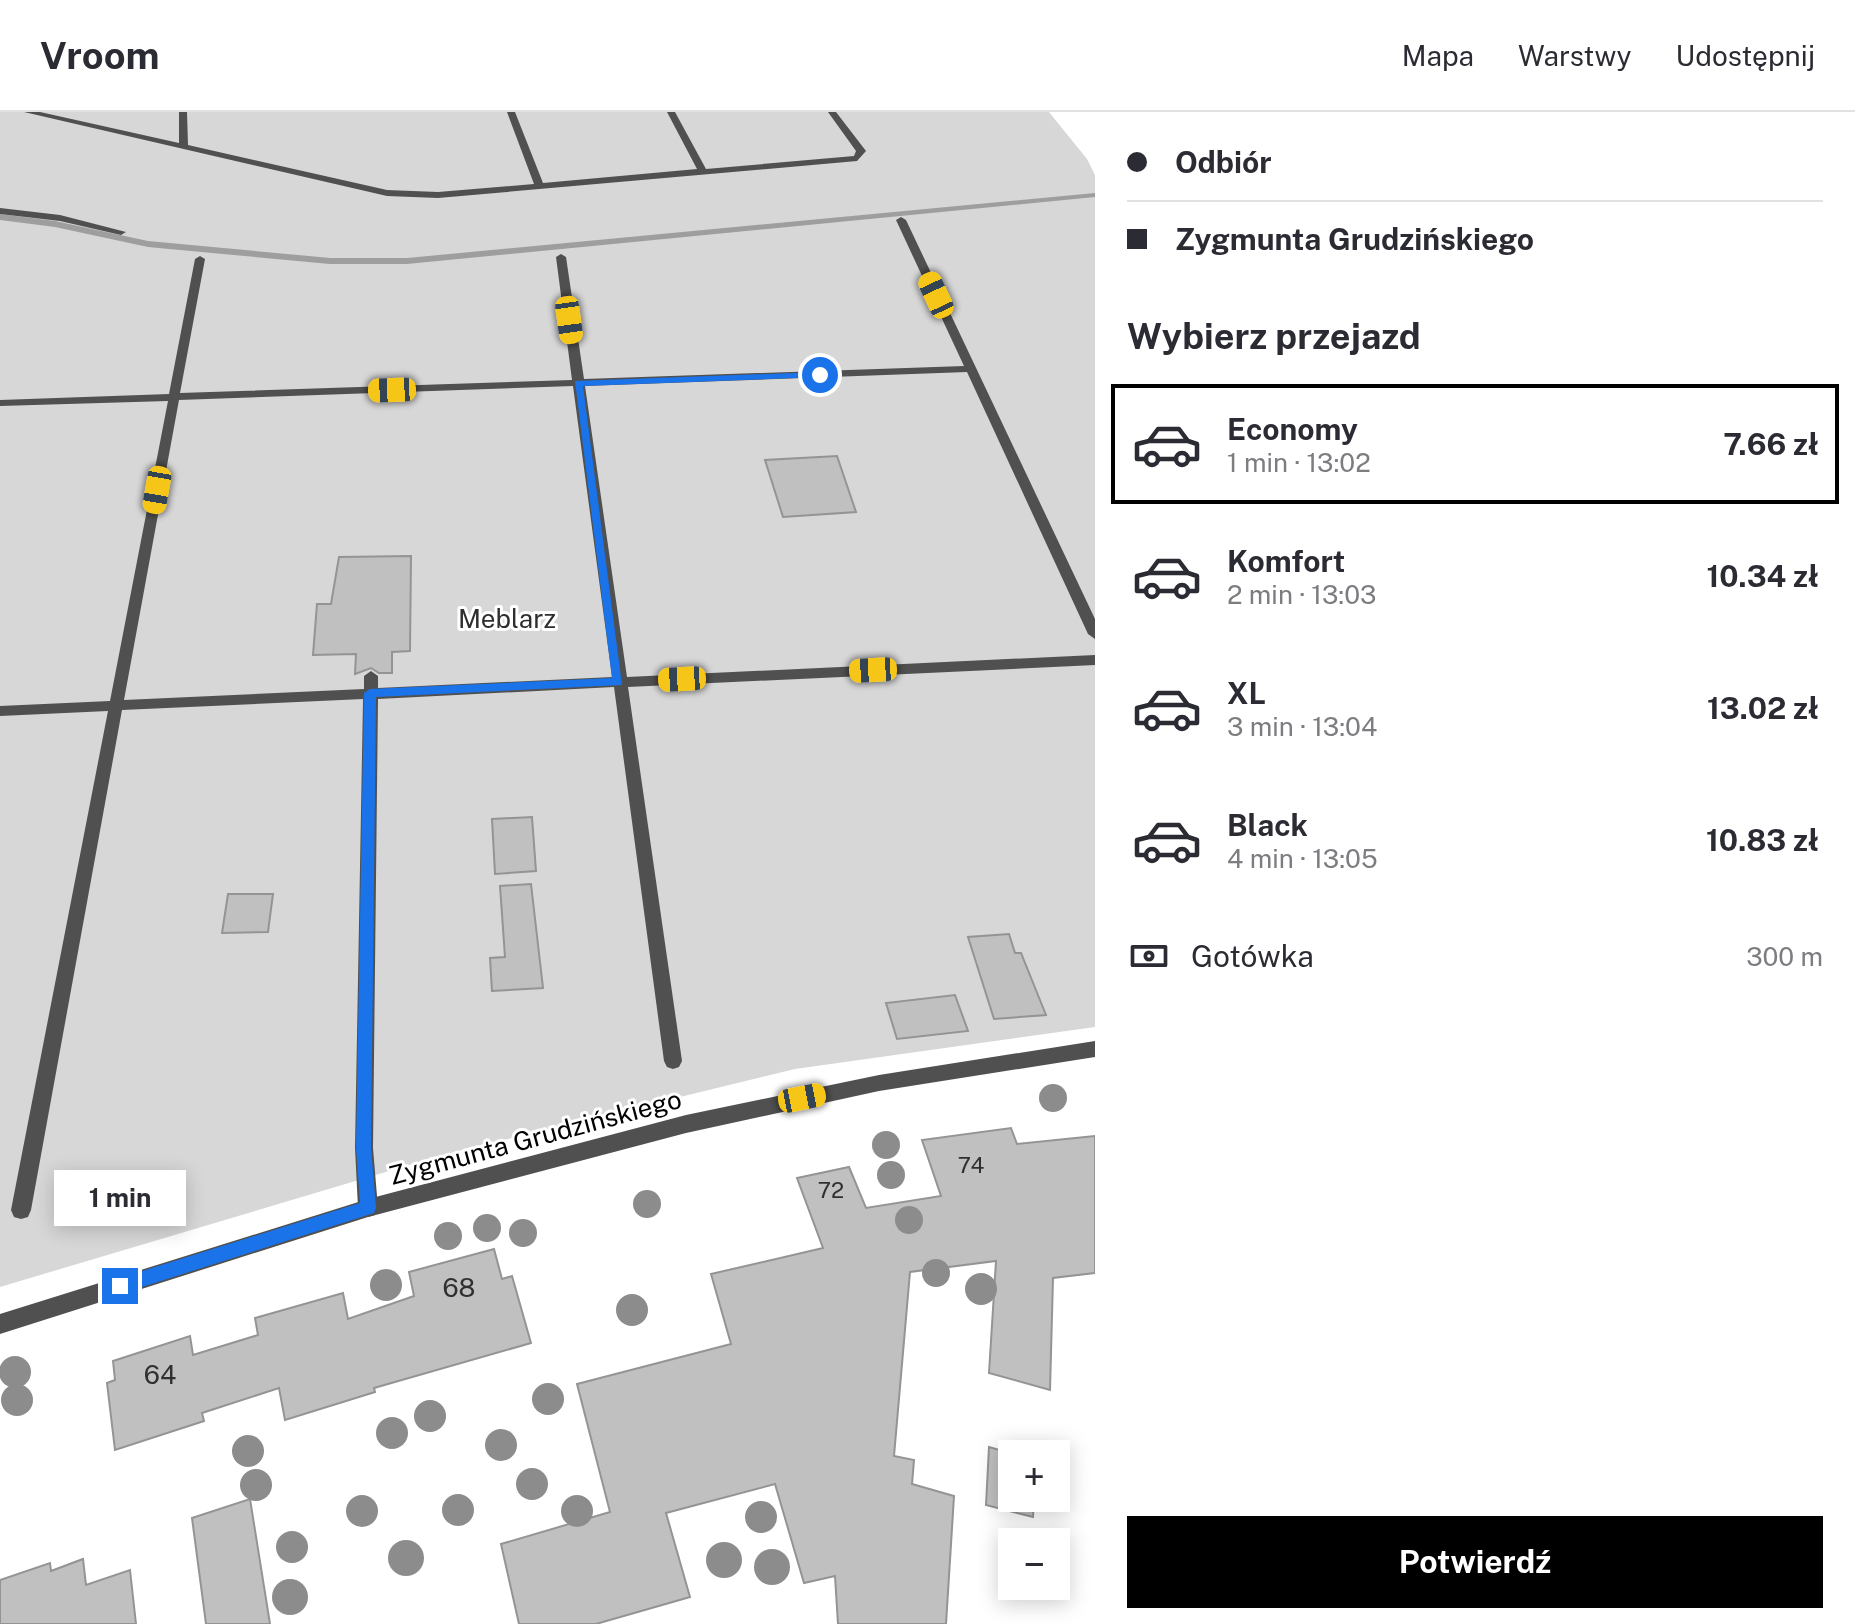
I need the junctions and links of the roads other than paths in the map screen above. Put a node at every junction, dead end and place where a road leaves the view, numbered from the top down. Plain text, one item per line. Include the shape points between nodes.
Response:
1 (28, 112) edge
2 (183, 112) edge
3 (511, 112) edge
4 (671, 112) edge
5 (832, 112) edge
6 (184, 147) junction
7 (704, 173) junction
8 (540, 187) junction
9 (0, 211) edge
10 (901, 220) dead end
11 (121, 232) dead end
12 (561, 257) dead end
13 (200, 259) dead end
14 (971, 369) junction
15 (578, 383) junction
16 (174, 398) junction
17 (0, 403) edge
18 (1095, 634) edge
19 (1095, 660) edge
20 (618, 682) junction
21 (370, 685) junction
22 (117, 706) junction
23 (0, 711) edge
24 (1095, 1049) edge
25 (673, 1061) dead end
26 (368, 1208) junction
27 (21, 1210) dead end
28 (0, 1324) edge

1 - 6 street
2 - 6 street
3 - 8 street
4 - 7 street
5 - 7 street via 861,151 857,158
6 - 8 street via 403,195
7 - 8 street
9 - 11 street
10 - 14 street
12 - 15 street
13 - 16 street
14 - 15 street
14 - 18 street
15 - 16 street
15 - 20 street
16 - 17 street
16 - 22 street
19 - 20 street
20 - 21 street
20 - 25 street
21 - 22 street
21 - 26 street via 364,1148
22 - 23 street
22 - 27 street
24 - 26 street, Zygmunta Grudzińskiego via 777,1103
26 - 28 street, Zygmunta Grudzińskiego

